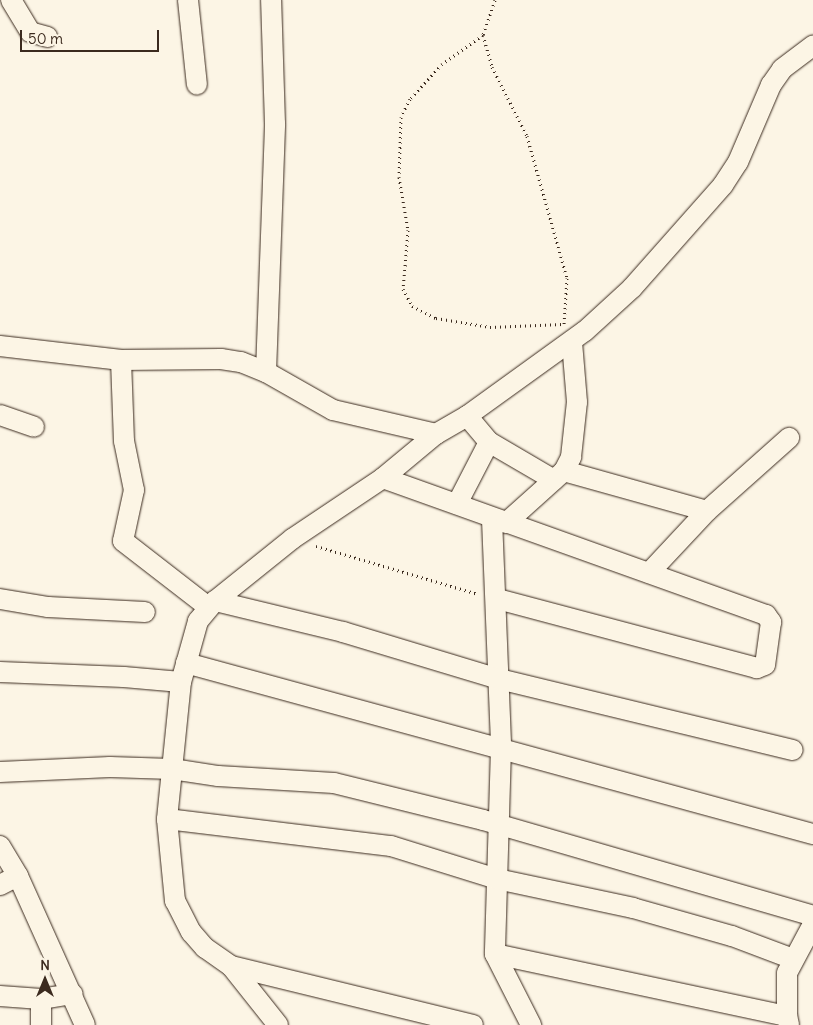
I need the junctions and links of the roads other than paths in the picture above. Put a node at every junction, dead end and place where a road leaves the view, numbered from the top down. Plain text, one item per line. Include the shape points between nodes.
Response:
1 (11, 0) edge
2 (188, 0) edge
3 (271, 0) edge
4 (47, 37) dead end
5 (813, 46) edge
6 (197, 86) dead end
7 (572, 336) junction
8 (0, 346) edge
9 (121, 360) junction
10 (266, 372) junction
11 (0, 415) edge
12 (466, 416) junction
13 (34, 427) dead end
14 (436, 434) junction
15 (790, 438) dead end
16 (490, 442) junction
17 (559, 475) junction
18 (383, 478) junction
19 (457, 504) junction
20 (706, 511) junction
21 (499, 521) junction
22 (649, 572) junction
23 (0, 599) edge
24 (498, 599) junction
25 (211, 604) junction
26 (145, 612) dead end
27 (186, 663) junction
28 (0, 672) edge
29 (499, 679) junction
30 (181, 682) junction
31 (501, 748) junction
32 (793, 750) dead end
33 (172, 769) junction
34 (0, 772) edge
35 (167, 819) junction
36 (501, 825) junction
37 (813, 834) edge
38 (0, 846) edge
39 (18, 876) junction
40 (497, 879) junction
41 (0, 885) edge
42 (813, 916) edge
43 (813, 924) edge
44 (495, 954) junction
45 (793, 959) junction
46 (231, 966) junction
47 (72, 994) junction
48 (0, 996) edge
49 (42, 999) junction
50 (788, 1021) edge
51 (41, 1025) edge
52 (85, 1025) edge
53 (278, 1025) edge
54 (473, 1025) edge
55 (531, 1025) edge

1 - 4 street via 30,32
2 - 6 street
3 - 10 street via 274,124
5 - 7 street via 782,69 771,85 738,162 722,186 632,288
7 - 12 street
7 - 17 street via 576,426 572,457
8 - 9 street
9 - 10 street via 221,359 241,362
9 - 25 street via 124,441 134,490 123,541
10 - 14 street via 333,410
11 - 13 street
12 - 14 street
12 - 16 street
14 - 18 street
15 - 20 street
16 - 17 street
16 - 19 street
17 - 20 street
17 - 21 street
18 - 19 street
18 - 25 street via 292,539
19 - 21 street
20 - 22 street
21 - 22 street
21 - 24 street
22 - 24 street via 770,617 764,667
23 - 26 street via 48,607
24 - 29 street
25 - 27 street via 198,621
25 - 29 street via 343,632
27 - 30 street
27 - 31 street
28 - 30 street via 124,676
29 - 31 street
29 - 32 street
30 - 33 street
31 - 36 street
31 - 37 street
33 - 34 street via 110,767
33 - 35 street
33 - 36 street via 218,776 334,783
35 - 40 street via 391,846
35 - 46 street via 175,901 195,937
36 - 40 street
36 - 42 street
38 - 39 street
39 - 41 street
39 - 47 street
40 - 44 street
40 - 45 street via 633,908 732,936
43 - 45 street
44 - 50 street
44 - 55 street
45 - 50 street via 785,982
46 - 53 street
46 - 54 street
47 - 49 street
47 - 52 street
48 - 49 street
49 - 51 street

